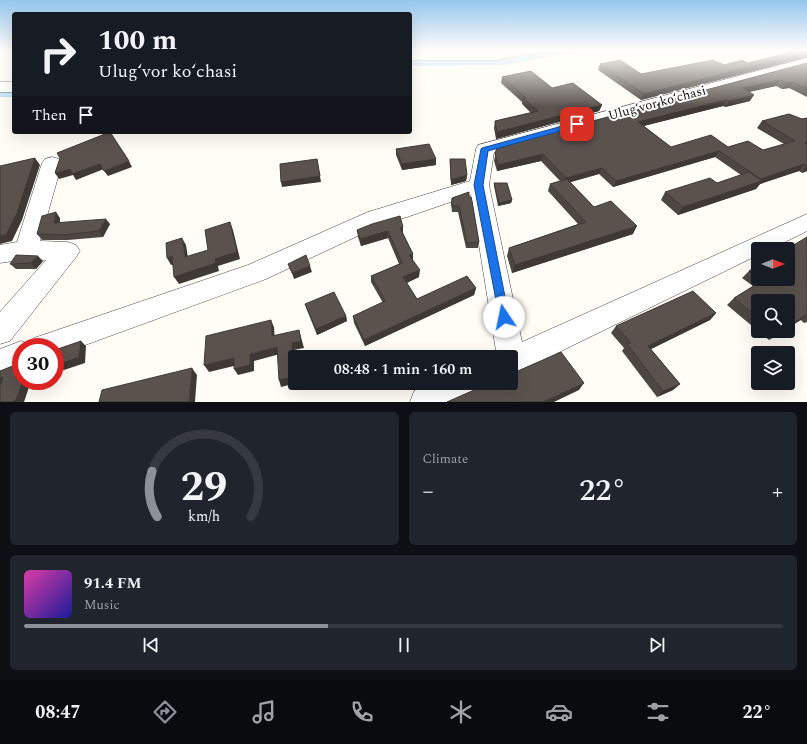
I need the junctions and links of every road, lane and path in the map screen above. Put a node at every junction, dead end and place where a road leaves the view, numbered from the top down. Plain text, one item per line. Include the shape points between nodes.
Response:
1 (782, 69) edge
2 (12, 86) edge
3 (0, 87) edge
4 (52, 163) dead end
5 (479, 185) junction
6 (807, 222) edge
7 (26, 250) junction
8 (0, 254) edge
9 (0, 332) edge
10 (64, 340) edge
11 (510, 350) edge
12 (12, 358) edge
13 (518, 358) edge
14 (0, 363) edge
15 (450, 390) edge
16 (425, 402) edge

1 - 5 street, Ulugʻvor koʻchasi via 485,149
2 - 3 street
4 - 7 street
5 - 10 street via 376,218 257,272
5 - 11 street, Ulugʻvor koʻchasi
6 - 13 street
7 - 8 street
7 - 9 street via 68,250
12 - 14 street
15 - 16 street

